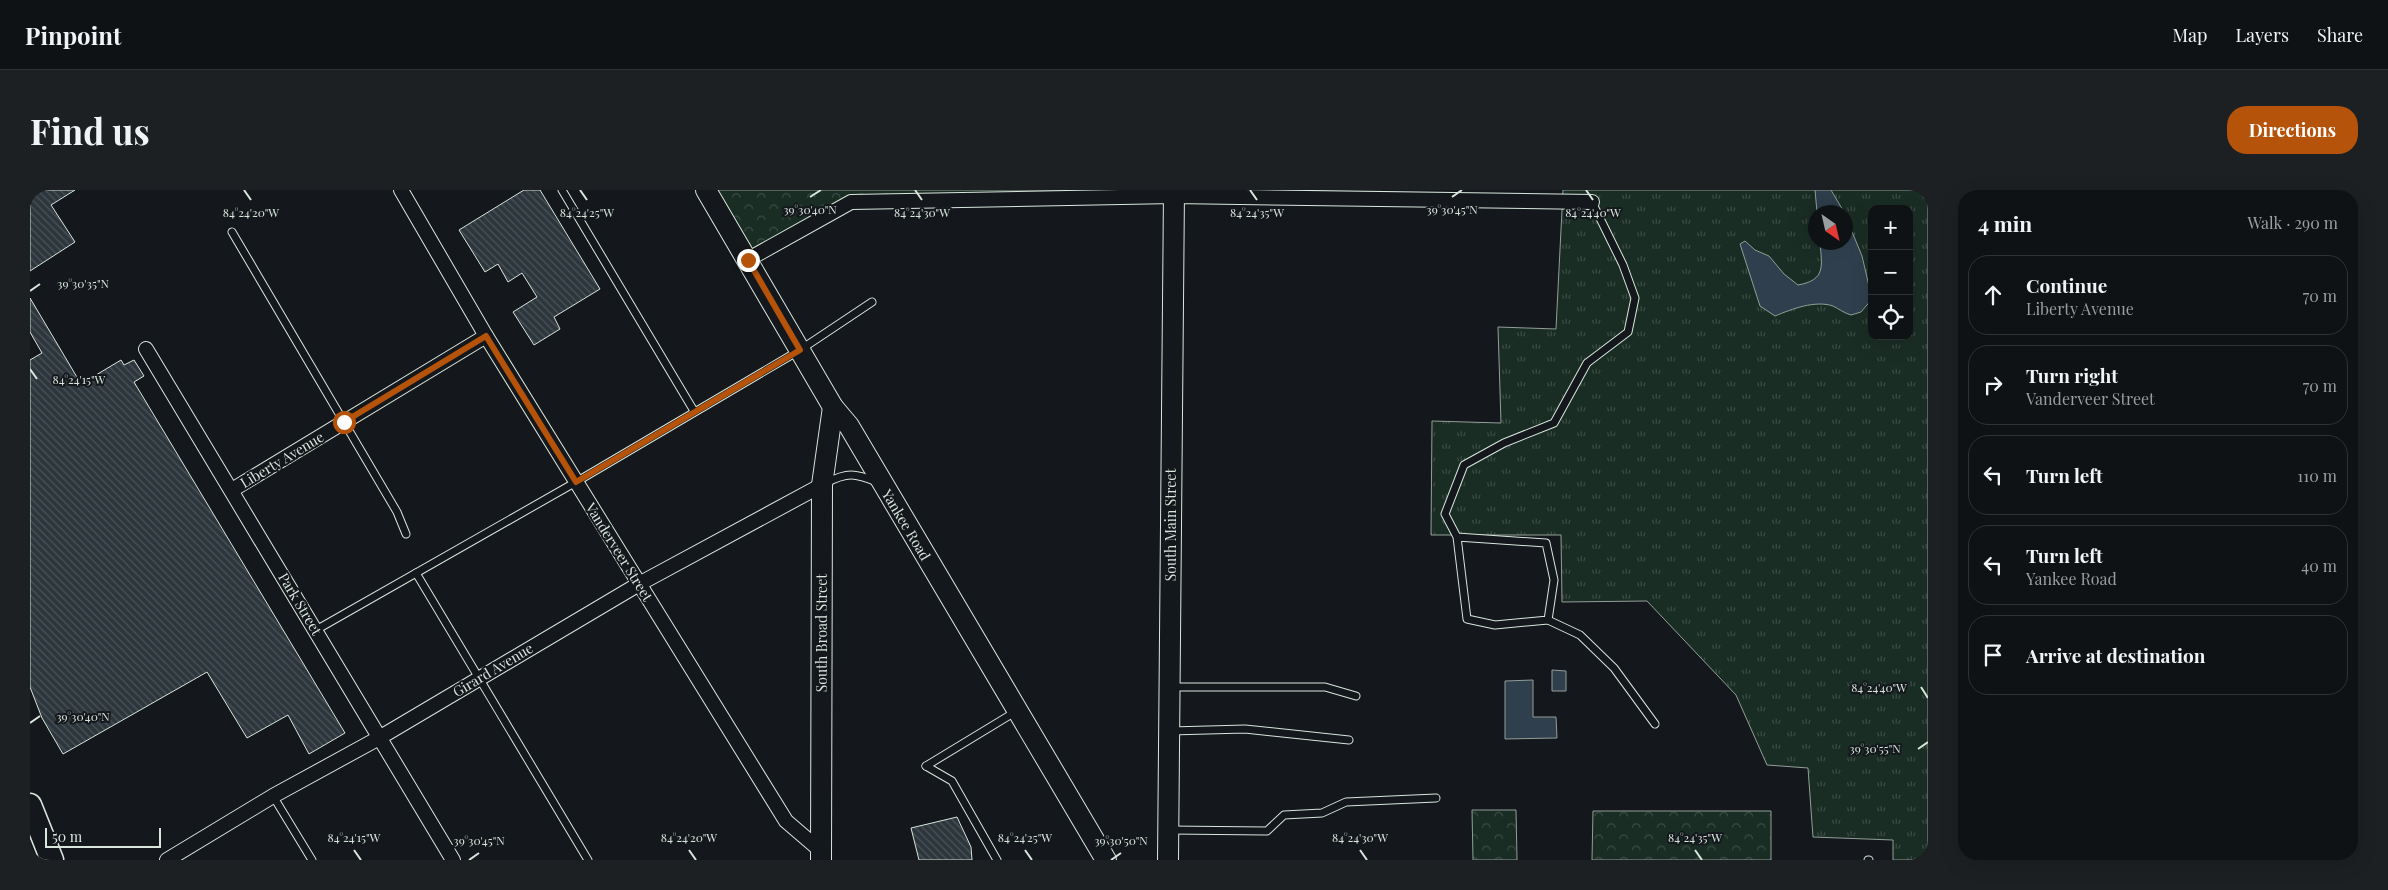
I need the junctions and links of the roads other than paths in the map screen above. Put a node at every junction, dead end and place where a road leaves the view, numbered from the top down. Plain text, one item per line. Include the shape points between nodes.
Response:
1 (401, 190) edge
2 (562, 190) edge
3 (706, 190) edge
4 (1174, 193) edge
5 (1592, 202) joint
6 (232, 232) dead end
7 (748, 260) junction
8 (872, 302) dead end
9 (486, 336) junction
10 (146, 349) dead end
11 (800, 350) junction
12 (833, 407) junction
13 (694, 411) junction
14 (344, 422) junction
15 (576, 482) junction
16 (882, 484) junction
17 (822, 485) junction
18 (232, 490) junction
19 (406, 534) dead end
20 (1457, 537) junction
21 (416, 573) junction
22 (639, 584) junction
23 (1548, 620) junction
24 (316, 630) junction
25 (479, 679) junction
26 (1170, 687) junction
27 (1356, 696) dead end
28 (1017, 710) junction
29 (1655, 724) dead end
30 (1170, 731) junction
31 (379, 738) junction
32 (1349, 740) dead end
33 (273, 796) junction
34 (1436, 798) dead end
35 (30, 805) edge
36 (1169, 830) junction
37 (821, 855) edge
38 (52, 860) edge
39 (167, 860) edge
40 (312, 860) edge
41 (453, 860) edge
42 (588, 860) edge
43 (997, 860) edge
44 (1106, 860) edge
45 (1168, 860) edge

1 - 9 street, Vanderveer Street
2 - 13 lane
3 - 7 street, Yankee Road
4 - 5 street
4 - 7 street via 851,202
4 - 26 street, South Main Street
5 - 20 lane via 1623,265 1635,298 1628,332 1587,363 1554,422 1504,443 1464,465 1445,514
6 - 14 lane
7 - 11 street, Yankee Road
8 - 11 lane
9 - 14 street, Liberty Avenue
9 - 15 street, Vanderveer Street
10 - 18 street, Park Street
11 - 12 street, Yankee Road
11 - 13 lane
12 - 16 street, Yankee Road via 849,426
12 - 17 street, South Broad Street
13 - 15 lane
14 - 18 street, Liberty Avenue
14 - 19 lane via 397,512
15 - 21 lane
15 - 22 street, Vanderveer Street
16 - 17 lane via 858,474 841,475
16 - 28 street, Yankee Road
17 - 22 street, Girard Avenue
17 - 37 street, South Broad Street
18 - 24 street, Park Street
20 - 23 lane via 1467,619 1495,625
20 - 23 lane via 1546,543 1554,580
21 - 24 lane
21 - 25 lane
22 - 25 street, Girard Avenue
22 - 37 street, Vanderveer Street via 786,821
23 - 29 lane via 1580,635 1614,668
24 - 31 street, Park Street
25 - 31 street, Girard Avenue
25 - 42 lane
26 - 27 lane via 1325,687
26 - 30 street, South Main Street
28 - 43 lane via 926,766 952,780
28 - 44 street, Yankee Road
30 - 32 lane via 1245,729
30 - 36 street, South Main Street
31 - 33 street, Girard Avenue
31 - 41 street, Park Street
33 - 39 street, Girard Avenue
33 - 40 lane
34 - 36 lane via 1346,802 1322,814 1284,815 1267,831
35 - 38 main road
36 - 45 street, South Main Street

